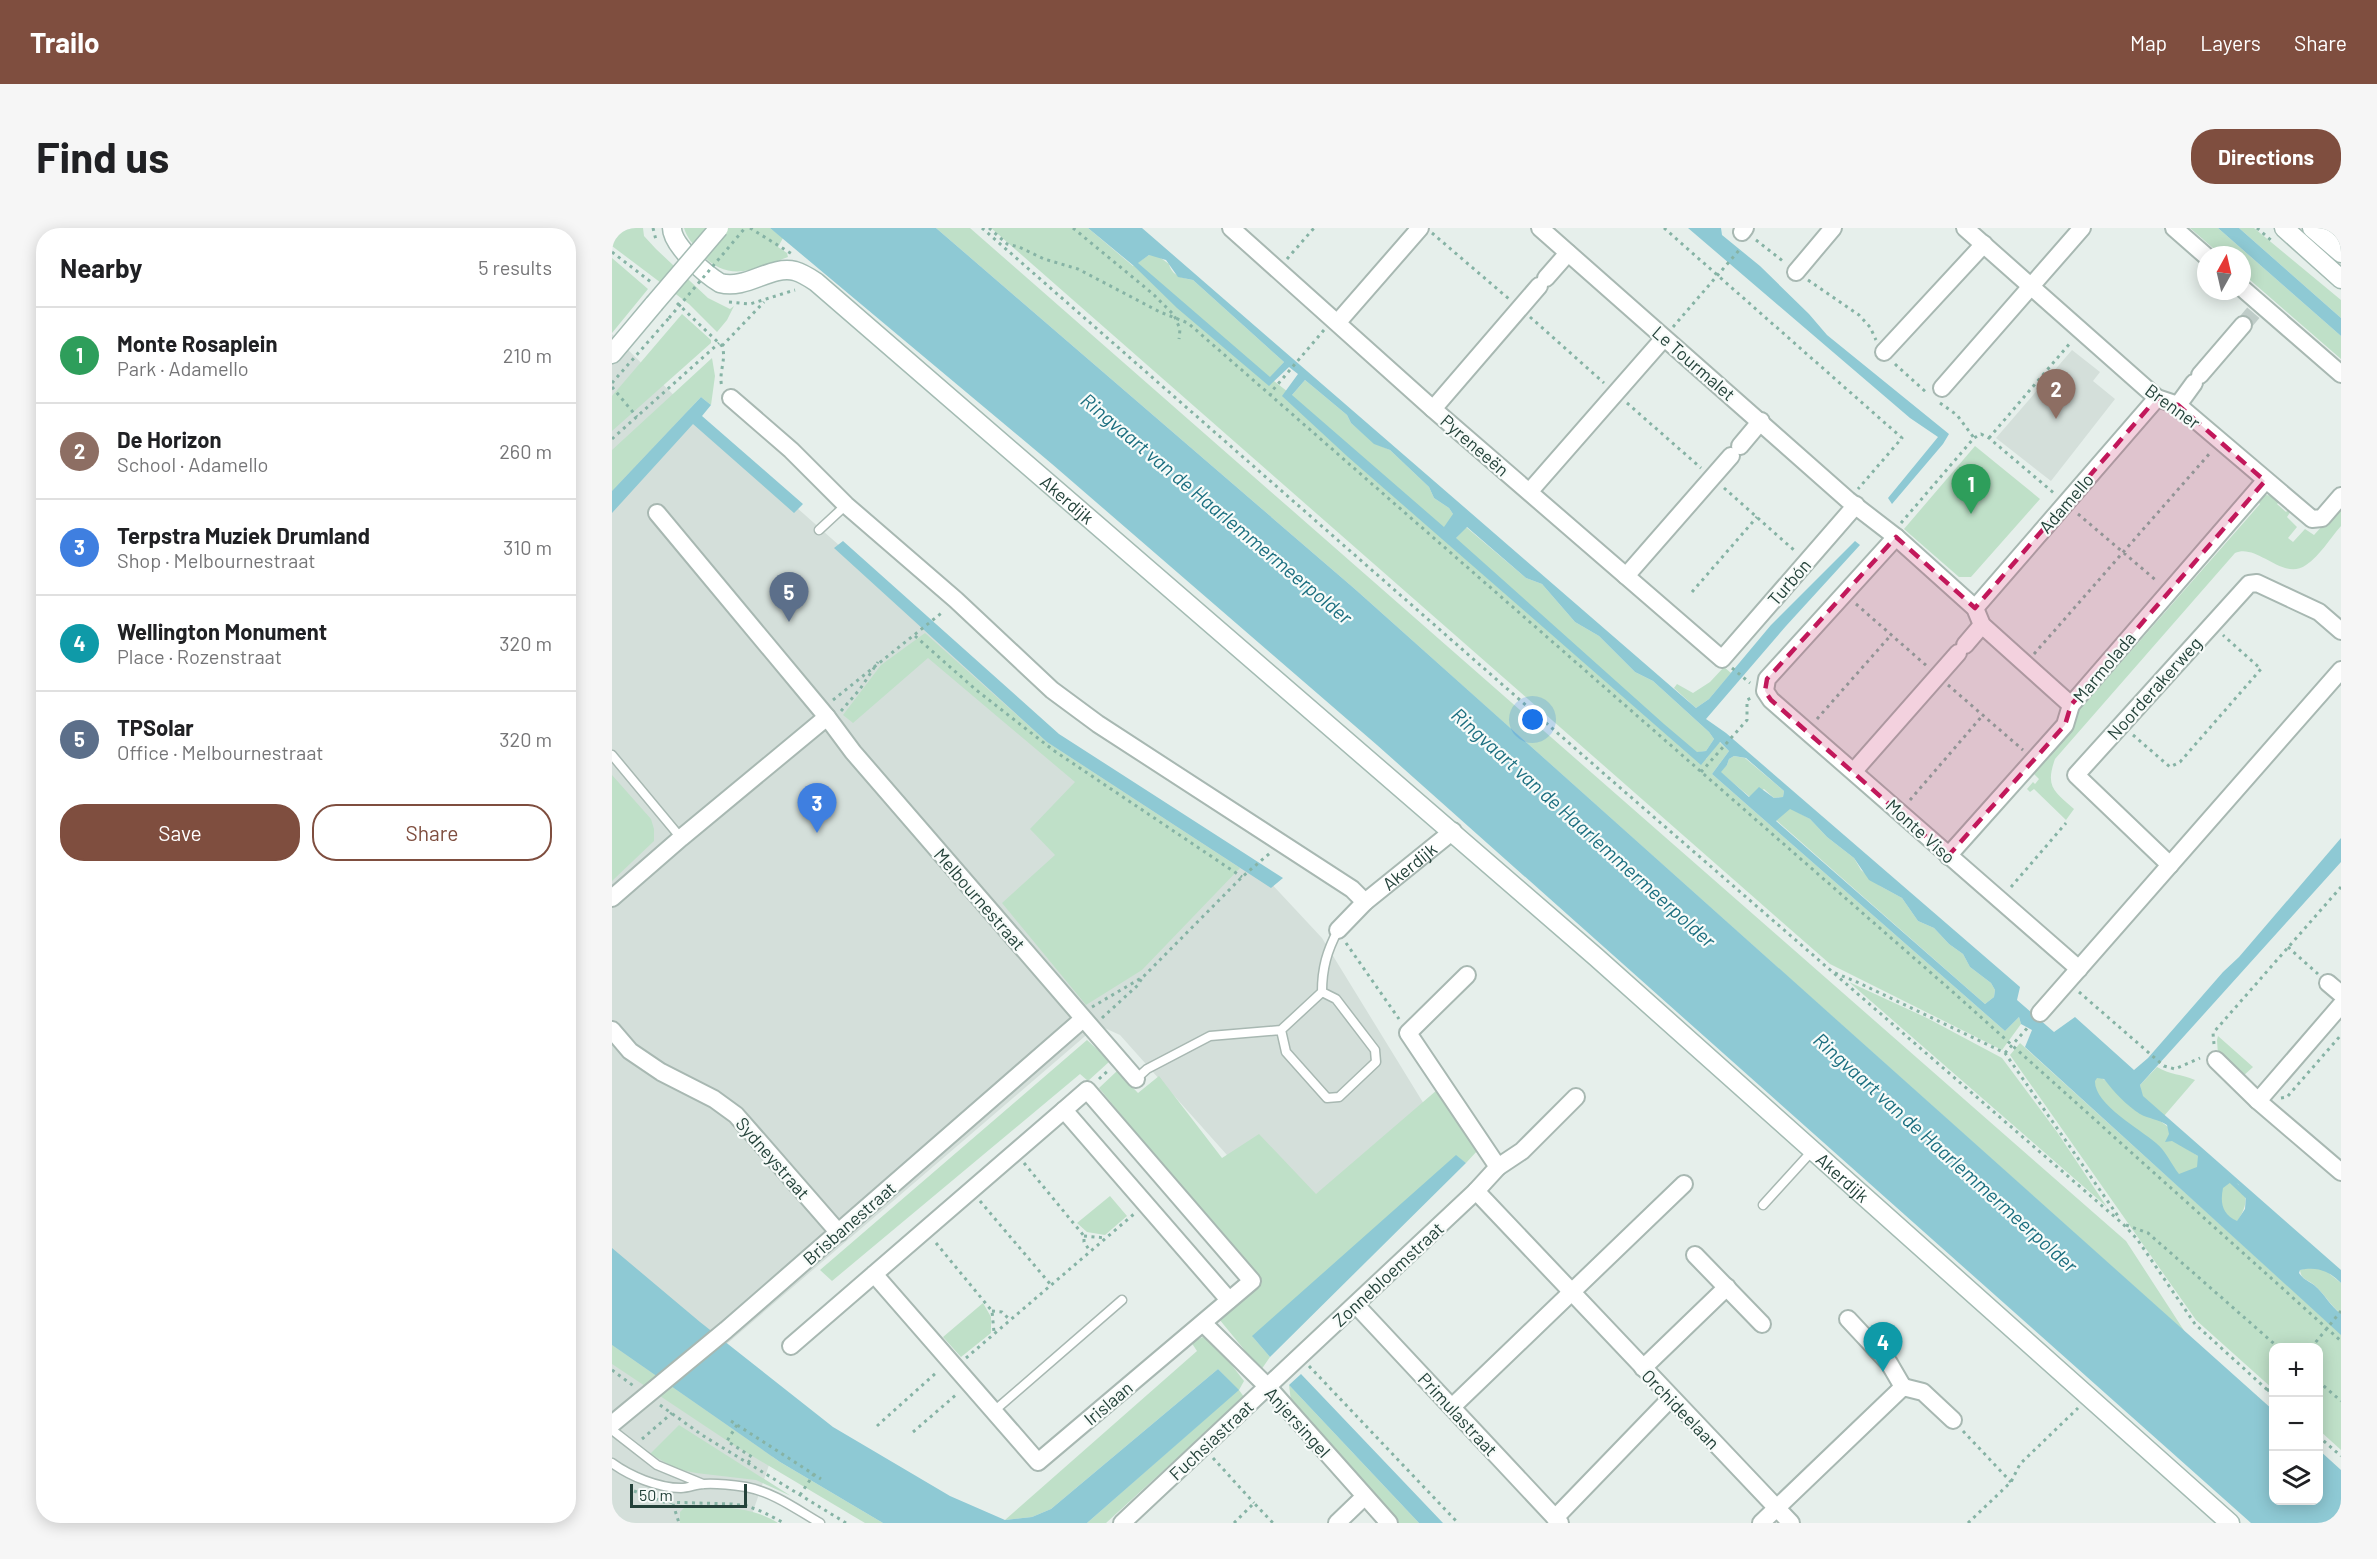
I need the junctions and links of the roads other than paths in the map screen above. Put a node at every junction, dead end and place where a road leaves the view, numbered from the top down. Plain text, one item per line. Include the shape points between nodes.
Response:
1 (672, 228) edge
2 (719, 228) edge
3 (1231, 228) edge
4 (1420, 228) edge
5 (1540, 228) edge
6 (1833, 228) edge
7 (1965, 228) edge
8 (2082, 228) edge
9 (2174, 228) edge
10 (2284, 228) edge
11 (2312, 228) edge
12 (1984, 244) junction
13 (2197, 248) edge
14 (1568, 253) junction
15 (2341, 254) edge
16 (1796, 272) road end
17 (2341, 279) edge
18 (2032, 286) junction
19 (2247, 300) edge
20 (2253, 314) junction
21 (1335, 320) junction
22 (1664, 338) junction
23 (1884, 352) road end
24 (612, 354) edge
25 (2341, 374) edge
26 (1937, 395) road end
27 (731, 398) road end
28 (2157, 398) junction
29 (2178, 405) junction
30 (1433, 409) junction
31 (1761, 421) junction
32 (2265, 481) junction
33 (1530, 491) junction
34 (2341, 496) edge
35 (1852, 502) junction
36 (846, 505) junction
37 (657, 513) dead end
38 (819, 530) dead end
39 (1894, 536) junction
40 (1626, 576) junction
41 (1975, 608) junction
42 (1982, 625) junction
43 (2341, 631) edge
44 (1725, 662) joint
45 (2341, 670) edge
46 (2071, 705) junction
47 (827, 717) junction
48 (612, 755) edge
49 (1854, 771) junction
50 (1453, 831) junction
51 (681, 838) junction
52 (1948, 856) junction
53 (2170, 865) junction
54 (612, 898) edge
55 (1365, 902) junction
56 (1338, 930) joint
57 (1467, 975) dead end
58 (2074, 976) junction
59 (1322, 992) junction
60 (2341, 1005) edge
61 (2040, 1013) dead end
62 (1083, 1019) junction
63 (612, 1030) edge
64 (1281, 1030) junction
65 (2215, 1059) road end
66 (1136, 1079) joint
67 (1576, 1097) dead end
68 (2258, 1101) junction
69 (1064, 1110) junction
70 (1813, 1150) junction
71 (1498, 1167) junction
72 (2341, 1172) edge
73 (1684, 1184) dead end
74 (1476, 1191) junction
75 (1763, 1205) dead end
76 (839, 1233) junction
77 (1695, 1255) dead end
78 (874, 1274) junction
79 (1726, 1287) junction
80 (1572, 1294) junction
81 (1122, 1299) dead end
82 (1229, 1300) junction
83 (1356, 1305) junction
84 (1848, 1319) dead end
85 (1203, 1323) junction
86 (1762, 1324) dead end
87 (791, 1346) dead end
88 (1300, 1356) joint
89 (1642, 1368) junction
90 (1268, 1387) junction
91 (1903, 1387) junction
92 (1671, 1398) junction
93 (1452, 1407) junction
94 (994, 1411) junction
95 (1953, 1420) road end
96 (612, 1424) edge
97 (612, 1430) edge
98 (612, 1463) edge
99 (704, 1484) junction
100 (1364, 1497) junction
101 (1777, 1507) junction
102 (1558, 1520) edge
103 (820, 1523) edge
104 (1122, 1523) edge
105 (1337, 1523) edge
106 (1389, 1523) edge
107 (1761, 1523) edge
108 (1791, 1523) edge
109 (2230, 1523) edge

1 - 50 street, Akerdijk via 680,247 720,283 748,282 790,270 816,282
2 - 24 street, bridge
3 - 21 street, Pyreneeën
4 - 21 street
5 - 14 street, Le Tourmalet
6 - 16 street
7 - 12 street, Brenner
8 - 18 street
9 - 13 street
10 - 17 street
11 - 15 street
12 - 18 street, Brenner
12 - 23 street
14 - 22 street, Le Tourmalet
14 - 30 street
18 - 26 street
18 - 28 street, Brenner
19 - 20 street
20 - 25 street
20 - 29 street
21 - 30 street, Pyreneeën
22 - 31 street, Le Tourmalet
22 - 33 street
27 - 36 street, Akerdijk
28 - 29 street, Brenner
28 - 41 street, Adamello
29 - 32 street, Brenner
30 - 33 street, Pyreneeën
31 - 35 street, Le Tourmalet
31 - 40 street
32 - 34 street, Brenner via 2312,519 2322,518
32 - 46 street, Marmolada
33 - 40 street, Pyreneeën
35 - 39 street, Le Tourmalet
35 - 44 street, Turbón
36 - 38 lane
36 - 55 street, Akerdijk via 1052,690 1352,889
37 - 47 street, Melbournestraat
39 - 41 street, Le Tourmalet
39 - 49 street, Monte Viso via 1759,689
40 - 44 street, Pyreneeën
41 - 42 street, Le Tourmalet
42 - 46 street, Le Tourmalet
42 - 49 street
43 - 53 street, Noorderakerweg via 2319,612 2257,583 2249,584 2076,775
45 - 53 street
46 - 52 street, Marmolada via 2065,725
47 - 51 street
47 - 62 street, Melbournestraat
48 - 51 lane
49 - 52 street, Monte Viso
50 - 55 street, Akerdijk
50 - 70 street, Akerdijk
51 - 54 street
52 - 58 street, Monte Viso via 2001,902
53 - 58 street
55 - 56 street, Akerdijk
56 - 59 lane via 1322,970
57 - 71 street via 1408,1033
58 - 61 street
59 - 64 lane
59 - 64 lane via 1336,999 1375,1050 1376,1062 1339,1097 1327,1098 1286,1052
60 - 68 street
62 - 66 street, Melbournestraat
62 - 76 street, Brisbanestraat
63 - 76 street, Sydneystraat via 630,1051 736,1115
64 - 66 lane via 1210,1036 1147,1069
65 - 68 street
67 - 71 street via 1522,1151
68 - 72 street
69 - 78 street
69 - 82 street
69 - 82 street, Irislaan via 1087,1090 1252,1281
70 - 75 lane
70 - 109 street, Akerdijk
71 - 74 street
73 - 80 street
74 - 80 street, Orchideelaan
74 - 83 street, Zonnebloemstraat
76 - 96 street, Brisbanestraat
77 - 79 street
78 - 87 street
78 - 94 street, Irislaan
79 - 86 street
79 - 89 street
80 - 89 street, Orchideelaan
80 - 93 street
81 - 94 lane
82 - 85 street, Irislaan
83 - 88 street, Zonnebloemstraat
83 - 93 street, Primulastraat
84 - 91 street via 1889,1363
85 - 90 street, Anjersingel
85 - 94 street, Irislaan via 1038,1462
88 - 90 street, Fuchsiastraat
89 - 92 street, Orchideelaan
90 - 100 street, Anjersingel
90 - 104 street, Fuchsiastraat
91 - 95 street via 1923,1392
91 - 101 street
92 - 101 street, Orchideelaan
92 - 102 street
93 - 102 street, Primulastraat
97 - 99 lane via 657,1465
98 - 99 lane via 662,1485 682,1488
99 - 103 lane via 756,1489
100 - 105 street
100 - 106 street, Anjersingel
101 - 107 street
101 - 108 street, Orchideelaan

